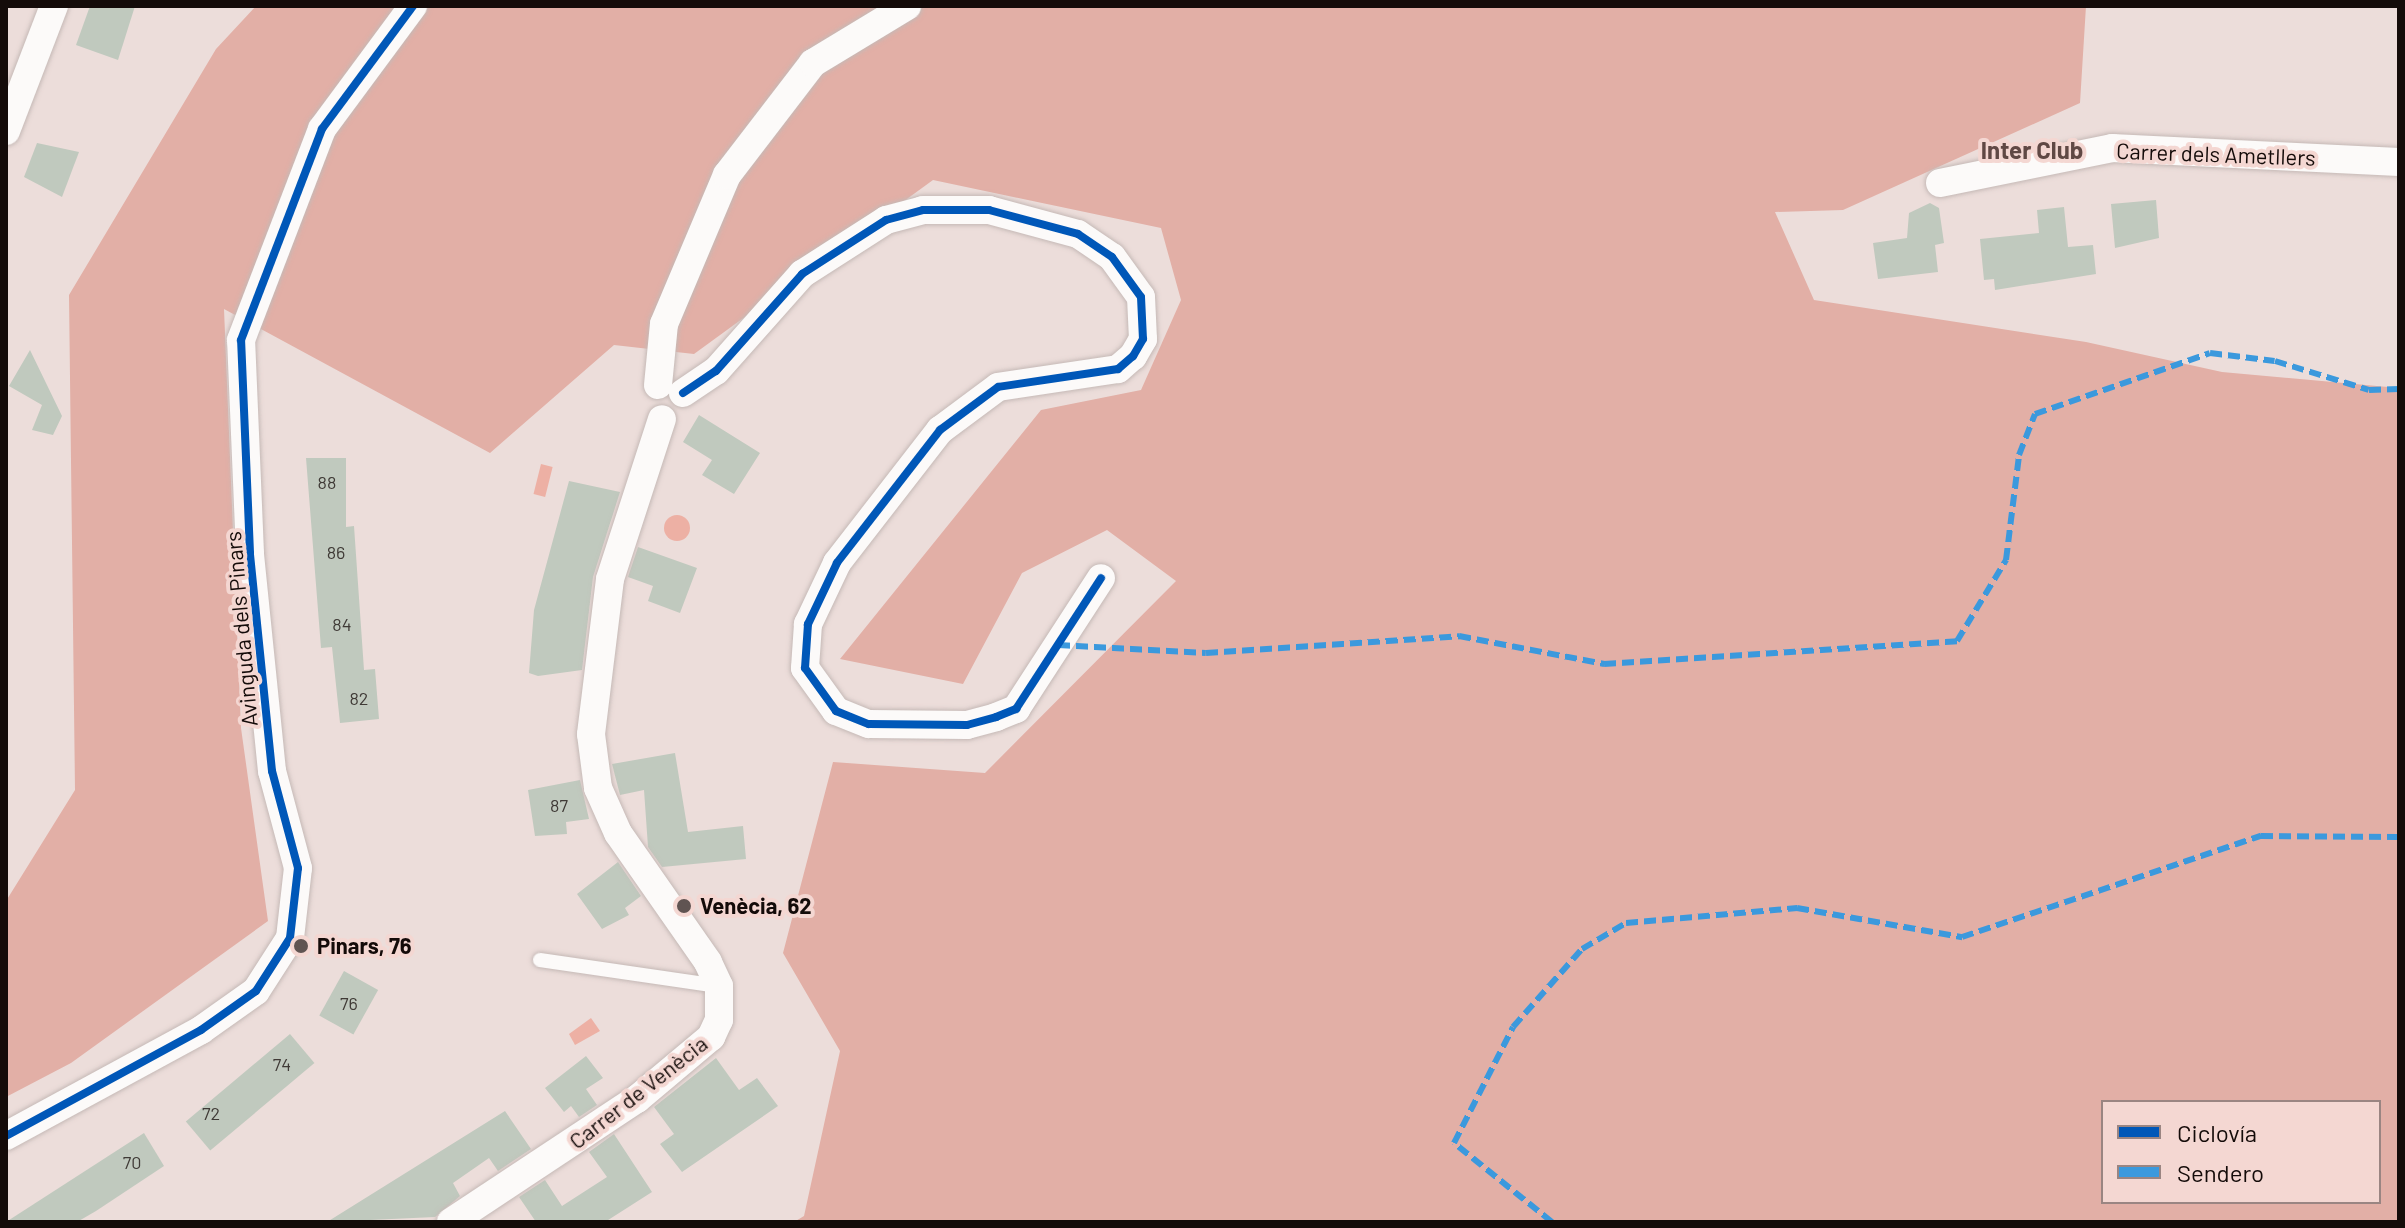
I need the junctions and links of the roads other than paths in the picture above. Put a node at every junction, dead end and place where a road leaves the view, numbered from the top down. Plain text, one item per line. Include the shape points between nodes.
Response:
1 (54, 6) edge
2 (413, 6) edge
3 (907, 6) edge
4 (6, 131) edge
5 (2399, 162) edge
6 (1940, 183) dead end
7 (671, 389) junction
8 (1101, 578) dead end
9 (540, 960) dead end
10 (719, 986) junction
11 (6, 1136) edge
12 (451, 1222) edge

1 - 4 street
2 - 11 street, Avinguda dels Pinars via 322,129 241,340 250,553 272,771 298,868 290,938 256,991 201,1030
3 - 7 street via 813,63 727,175 664,324
5 - 6 street, Carrer dels Ametllers via 2112,148
7 - 8 street via 716,371 802,274 886,220 923,210 989,210 1078,234 1112,257 1141,297 1144,328 1133,356 1118,369 998,387 940,430 837,563 808,624 805,668 836,711 869,724 967,725 996,717 1016,709
7 - 10 street via 649,400 662,419 610,579 591,734 598,788 618,833
9 - 10 lane
10 - 12 street, Carrer de Venècia via 711,1037 555,1158

